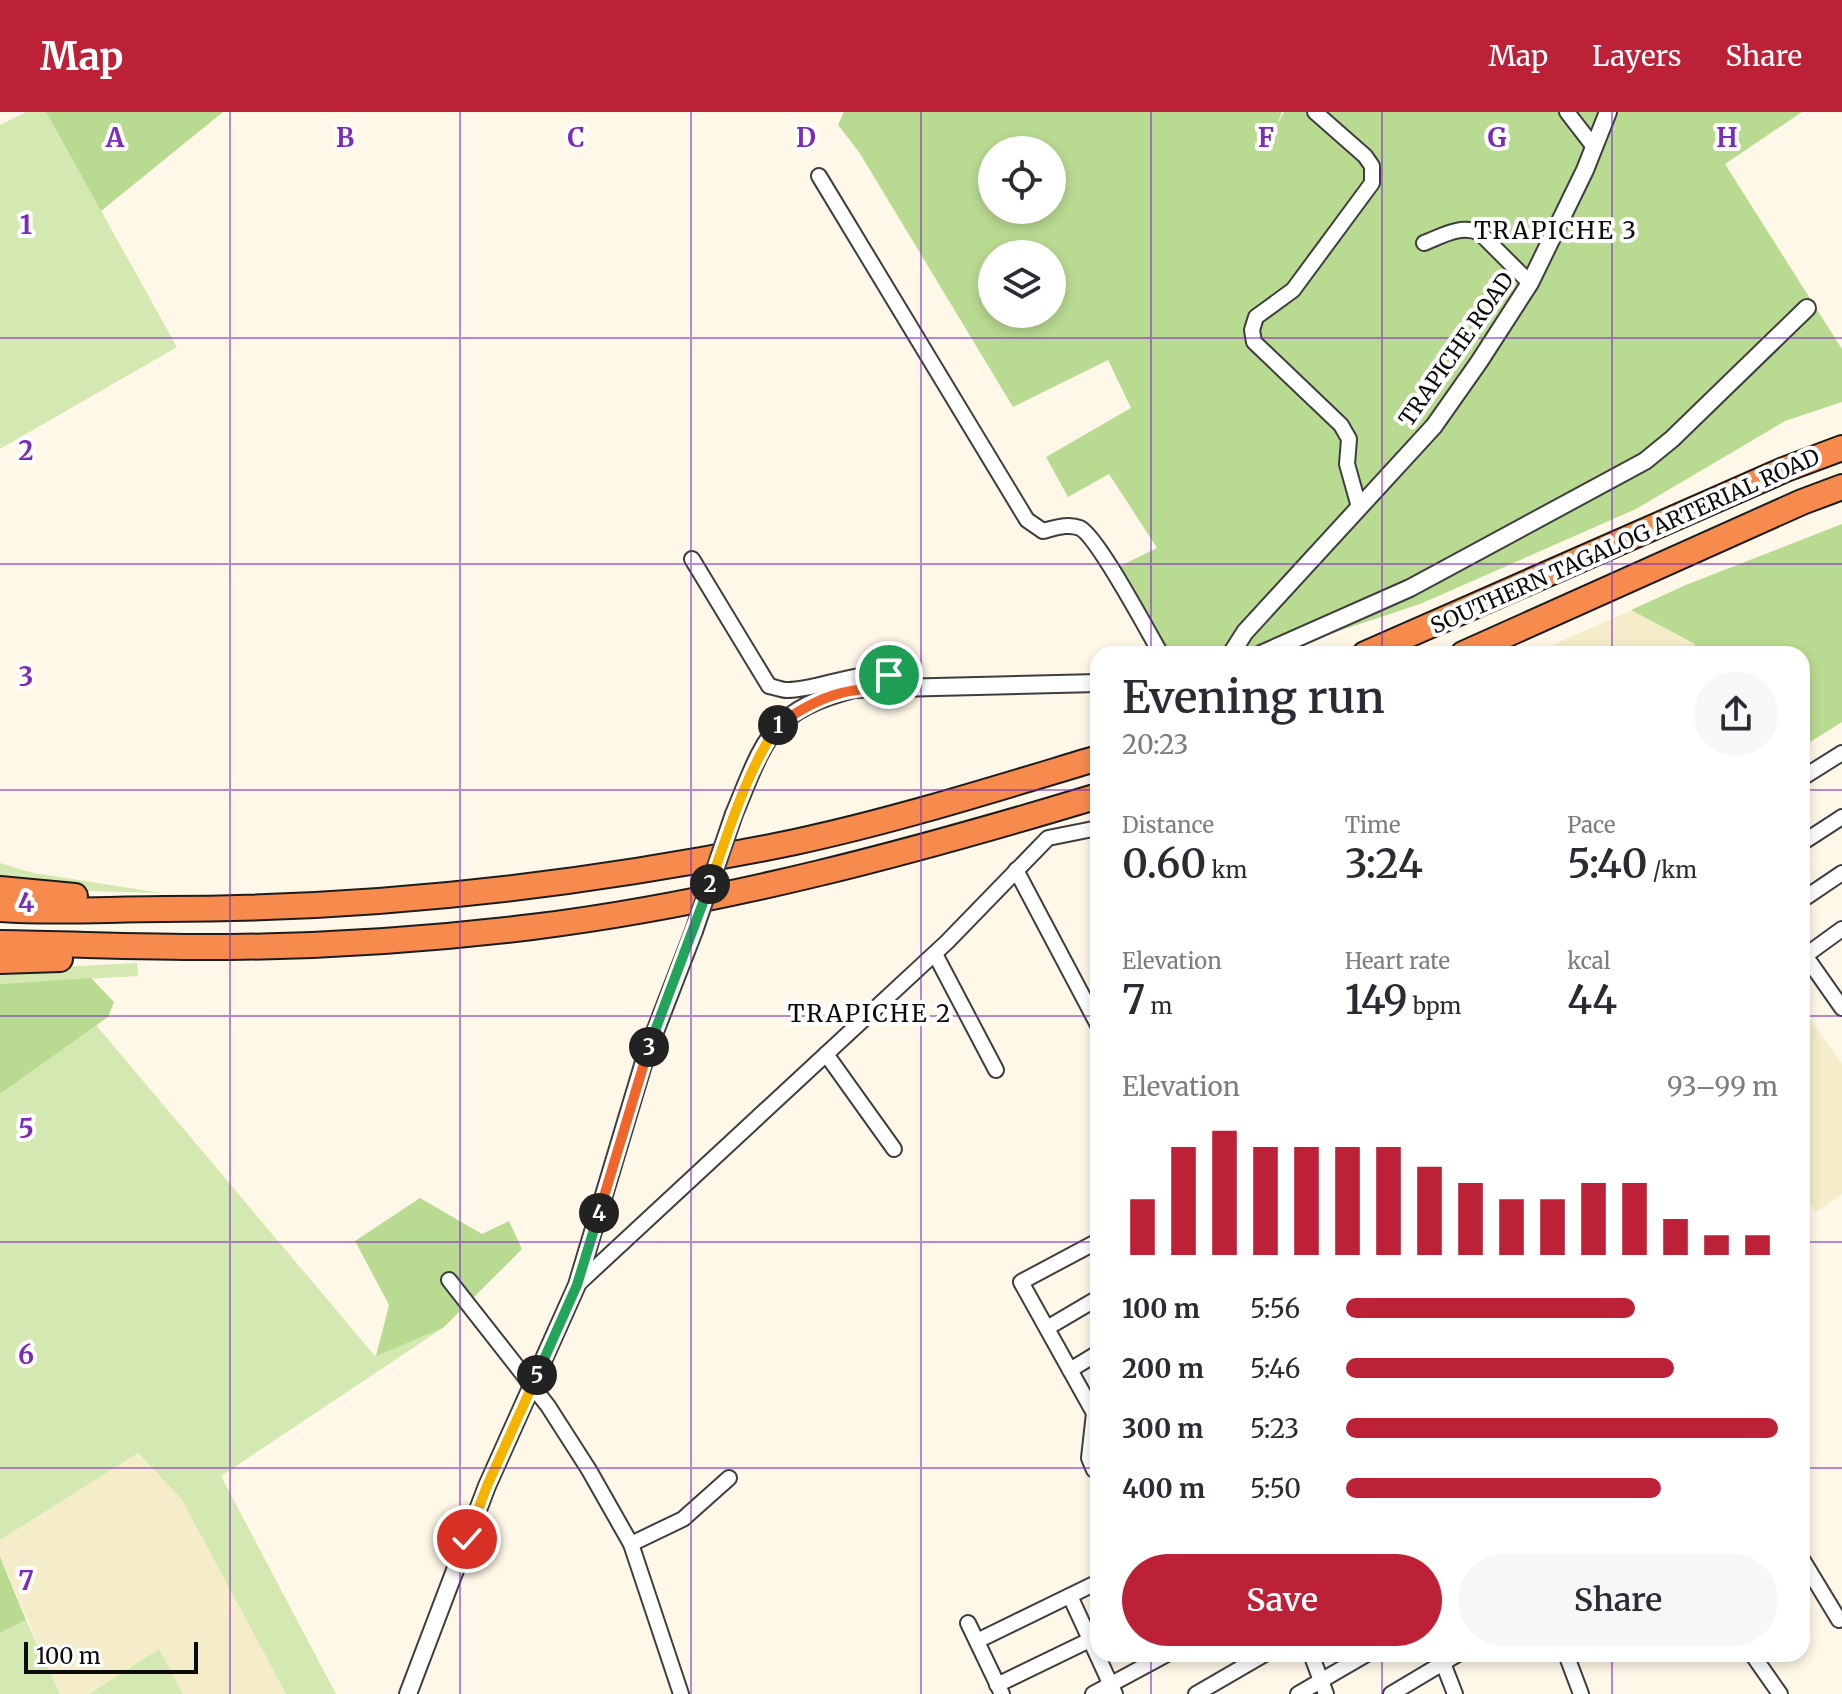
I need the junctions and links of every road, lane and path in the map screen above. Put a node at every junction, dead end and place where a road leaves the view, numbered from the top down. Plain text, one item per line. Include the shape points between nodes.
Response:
1 (1315, 112) edge
2 (1567, 112) edge
3 (1608, 112) edge
4 (1594, 147) junction
5 (819, 176) dead end
6 (1424, 243) dead end
7 (1530, 283) junction
8 (1807, 308) dead end
9 (1842, 448) edge
10 (1842, 487) edge
11 (1359, 507) junction
12 (692, 559) dead end
13 (1156, 646) edge
14 (1236, 646) edge
15 (1279, 646) edge
16 (1383, 646) edge
17 (1481, 646) edge
18 (1090, 683) edge
19 (914, 686) junction
20 (1842, 753) edge
21 (1090, 760) edge
22 (1810, 773) edge
23 (1090, 798) edge
24 (1839, 824) edge
25 (1090, 830) edge
26 (1810, 839) edge
27 (1016, 870) junction
28 (1842, 873) edge
29 (0, 889) edge
30 (1810, 895) edge
31 (0, 909) edge
32 (233, 909) junction
33 (1842, 929) edge
34 (0, 943) edge
35 (230, 947) junction
36 (1810, 950) edge
37 (935, 954) junction
38 (0, 961) edge
39 (1810, 962) edge
40 (1836, 987) edge
41 (1842, 1008) edge
42 (1090, 1010) edge
43 (826, 1054) junction
44 (996, 1070) dead end
45 (894, 1149) dead end
46 (1090, 1245) edge
47 (449, 1280) dead end
48 (577, 1285) junction
49 (1090, 1303) edge
50 (1047, 1328) junction
51 (1090, 1358) edge
52 (1070, 1370) junction
53 (533, 1384) junction
54 (1090, 1402) edge
55 (729, 1478) dead end
56 (631, 1544) junction
57 (1810, 1572) edge
58 (1090, 1586) edge
59 (1070, 1596) junction
60 (1839, 1620) dead end
61 (968, 1623) dead end
62 (1090, 1631) edge
63 (1090, 1640) edge
64 (977, 1641) junction
65 (1103, 1662) edge
66 (1155, 1662) edge
67 (1251, 1662) edge
68 (1314, 1662) edge
69 (1357, 1662) edge
70 (1569, 1662) edge
71 (1758, 1662) edge
72 (1443, 1663) joint
73 (1324, 1688) edge
74 (1113, 1689) edge
75 (1000, 1690) edge
76 (408, 1694) edge
77 (681, 1694) edge
78 (1093, 1694) edge
79 (1196, 1694) edge
80 (1298, 1694) edge
81 (1391, 1694) edge
82 (1455, 1694) edge
83 (1581, 1694) edge
84 (1780, 1694) edge

1 - 11 street via 1365,156 1372,166 1372,183 1293,290 1256,317 1252,330 1254,342 1341,425 1349,439 1347,464
2 - 4 street
3 - 4 street, TRAPICHE ROAD
4 - 7 street, TRAPICHE ROAD
5 - 13 street via 1027,520 1043,531 1077,526 1085,531
6 - 7 street via 1472,229
7 - 11 street, TRAPICHE ROAD via 1434,426
8 - 15 street via 1645,461 1410,588
9 - 16 highway, SOUTHERN TAGALOG ARTERIAL ROAD
10 - 17 highway, SOUTHERN TAGALOG ARTERIAL ROAD
11 - 14 street, TRAPICHE ROAD
12 - 19 street via 769,686 800,689 858,675 889,675
18 - 19 street
19 - 48 street, bridge via 824,696 777,725 761,750 646,1055
20 - 22 street
21 - 32 highway via 883,820 678,864 410,899
23 - 35 highway via 804,879 676,903 533,927
24 - 26 street
25 - 27 street via 1048,838
27 - 37 street
27 - 42 street
28 - 30 street
29 - 32 highway
31 - 32 highway
33 - 36 street
34 - 35 highway
35 - 38 highway
37 - 43 street
37 - 44 street
39 - 40 street
40 - 41 street
43 - 45 street
43 - 48 street
46 - 50 street via 1021,1282
47 - 53 street
48 - 53 street
49 - 50 street
50 - 52 street
51 - 52 street
52 - 54 street
53 - 56 street
53 - 76 street via 487,1486
55 - 56 street via 683,1519
56 - 77 street
57 - 60 street
58 - 59 street
59 - 62 street
59 - 64 street
61 - 64 street
63 - 75 street
64 - 75 street
65 - 74 street
66 - 74 street
67 - 79 street
68 - 73 street
69 - 73 street
70 - 83 street
71 - 84 street
72 - 81 street
72 - 82 street
73 - 80 street
74 - 78 street

